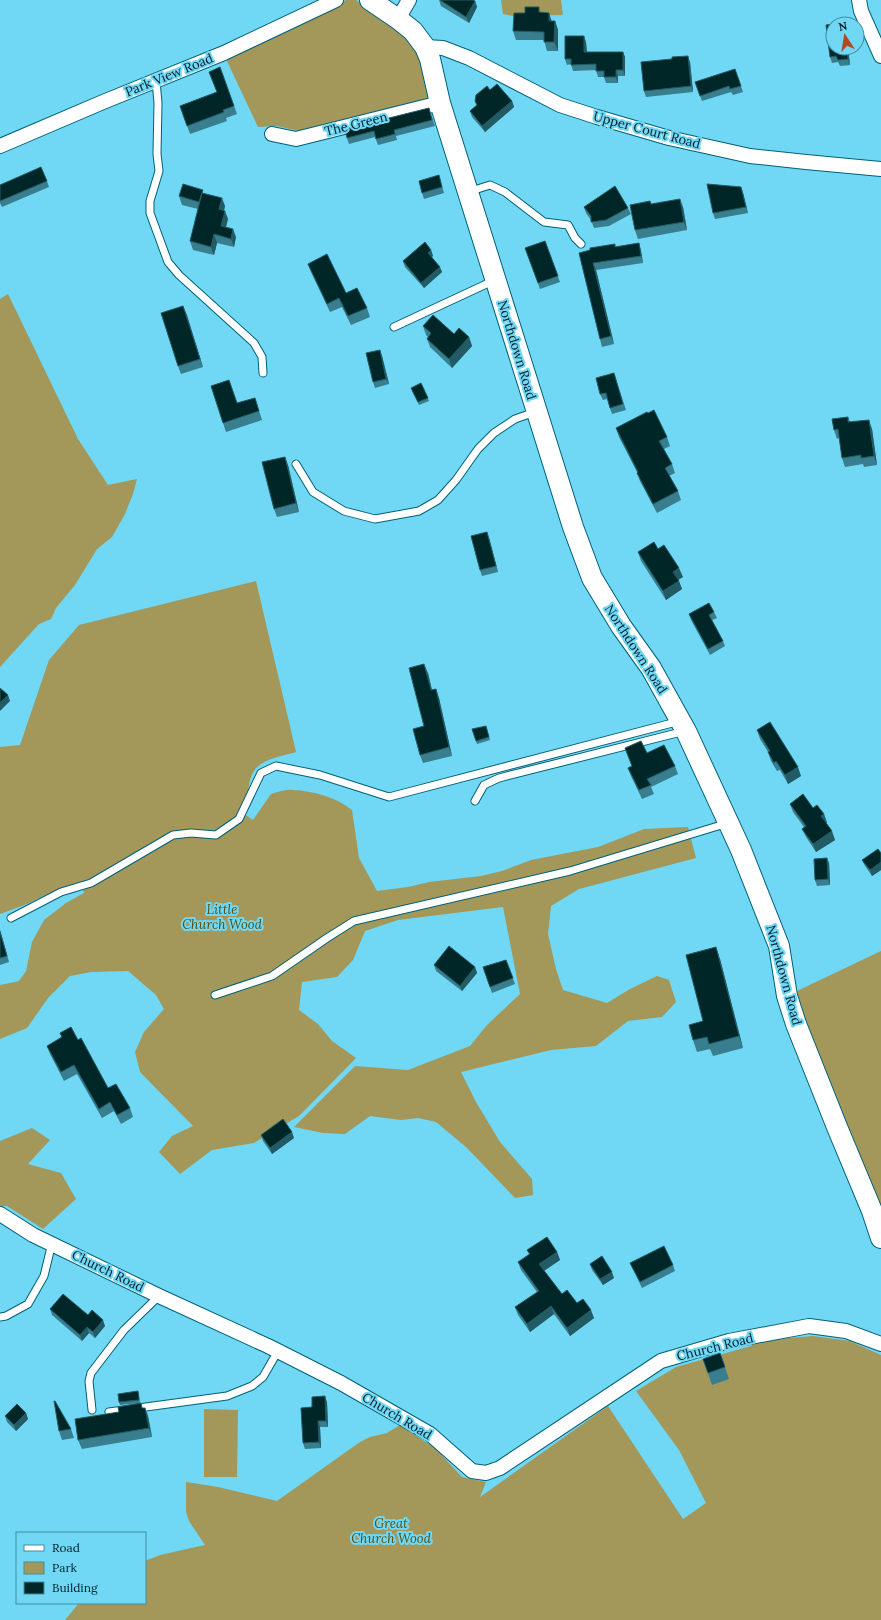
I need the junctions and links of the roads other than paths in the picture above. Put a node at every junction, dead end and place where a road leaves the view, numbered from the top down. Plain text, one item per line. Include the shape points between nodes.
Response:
1 (336, 0) edge
2 (370, 0) edge
3 (408, 0) edge
4 (859, 0) edge
5 (398, 19) junction
6 (425, 47) junction
7 (881, 56) edge
8 (156, 81) junction
9 (440, 103) junction
10 (272, 134) dead end
11 (0, 146) edge
12 (881, 169) edge
13 (468, 192) junction
14 (581, 244) dead end
15 (496, 280) junction
16 (394, 327) dead end
17 (263, 372) dead end
18 (537, 411) junction
19 (296, 464) dead end
20 (683, 726) junction
21 (476, 801) dead end
22 (729, 823) junction
23 (11, 918) dead end
24 (215, 995) dead end
25 (0, 1214) edge
26 (881, 1238) edge
27 (52, 1243) junction
28 (159, 1296) junction
29 (0, 1317) edge
30 (881, 1344) edge
31 (278, 1351) junction
32 (92, 1410) dead end
33 (109, 1412) edge

1 - 8 street, Park View Road via 224,53
2 - 5 street
3 - 5 street
4 - 7 street via 861,11
5 - 6 street via 413,31
6 - 9 street, Northdown Road
6 - 12 street, Upper Court Road via 443,48 469,58 560,105 669,138 750,156
8 - 11 street, Park View Road
8 - 17 lane via 159,171 150,201 154,226 168,262 254,343 262,357
9 - 10 street, The Green via 296,139
9 - 13 street, Northdown Road
13 - 14 lane via 490,185 495,187 544,222 568,225
13 - 15 street, Northdown Road
15 - 16 lane
15 - 18 street, Northdown Road
18 - 19 lane via 515,419 494,433 478,449 438,500 419,511 375,519 344,511 313,492
18 - 20 street, Northdown Road via 573,527 592,578 650,668
20 - 21 lane via 499,778 484,785
20 - 22 street, Northdown Road
20 - 23 lane via 390,797 320,775 276,766 260,773 239,820 216,835 173,835 90,883 61,892
22 - 24 lane via 570,871 354,921 272,976
22 - 26 street, Northdown Road via 779,946 787,996 796,1024
25 - 27 street, Church Road
27 - 28 street, Church Road
27 - 29 lane via 44,1276 28,1304
28 - 31 street, Church Road
28 - 32 lane via 124,1330 91,1373 89,1382
30 - 31 street, Church Road via 846,1331 809,1326 730,1340 661,1361 500,1468 486,1473 472,1471 430,1434 341,1383
31 - 33 lane via 263,1377 252,1386 227,1396

